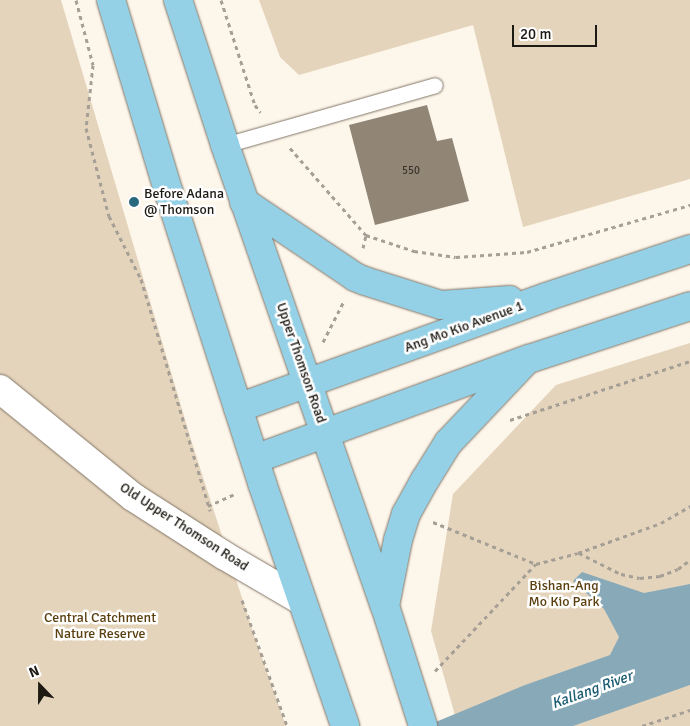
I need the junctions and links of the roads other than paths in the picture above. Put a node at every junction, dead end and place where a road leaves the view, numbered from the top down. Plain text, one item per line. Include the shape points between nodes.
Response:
1 (111, 0) edge
2 (178, 0) edge
3 (435, 85) dead end
4 (225, 145) junction
5 (244, 202) junction
6 (690, 249) edge
7 (546, 297) junction
8 (690, 306) edge
9 (528, 359) junction
10 (308, 382) junction
11 (0, 389) edge
12 (238, 408) junction
13 (326, 434) junction
14 (255, 459) junction
15 (302, 601) junction
16 (385, 606) junction
17 (422, 722) edge
18 (345, 726) edge

1 - 12 main road
2 - 4 main road, Upper Thomson Road
3 - 4 lane
4 - 5 main road, Upper Thomson Road
5 - 7 main road via 355,277 441,305
5 - 10 main road, Upper Thomson Road
6 - 7 main road, Ang Mo Kio Avenue 1
7 - 10 main road, Ang Mo Kio Avenue 1
8 - 9 main road
9 - 13 main road
9 - 16 main road via 448,443 425,480 406,514
10 - 12 main road, Ang Mo Kio Avenue 1
10 - 13 main road, Upper Thomson Road
11 - 15 street, Old Upper Thomson Road via 134,497
12 - 14 main road
13 - 14 main road
13 - 16 main road, Upper Thomson Road
14 - 15 main road
15 - 18 main road
16 - 17 main road, Upper Thomson Road

